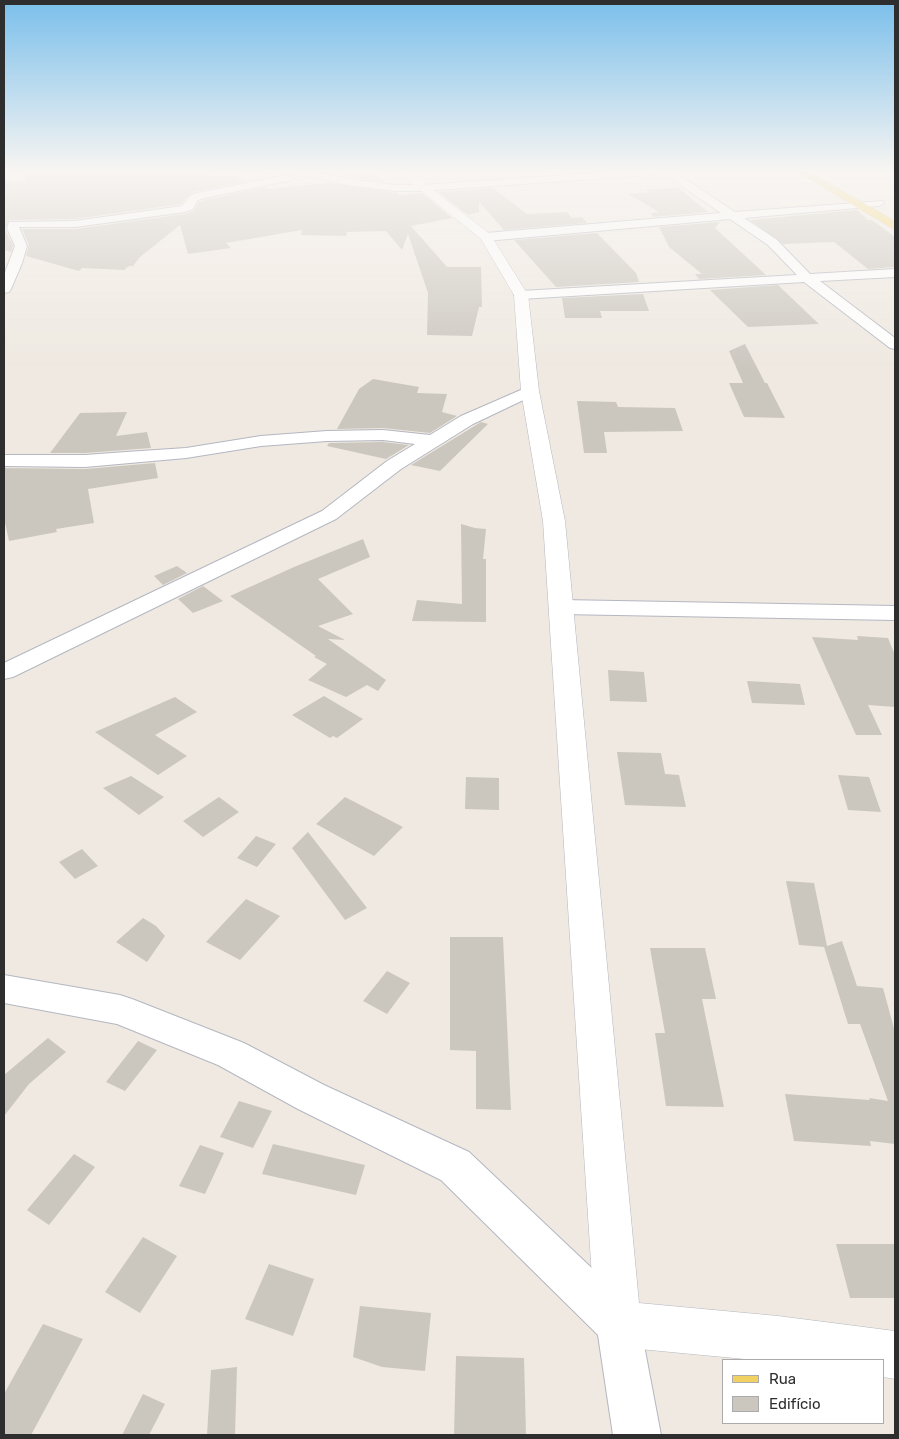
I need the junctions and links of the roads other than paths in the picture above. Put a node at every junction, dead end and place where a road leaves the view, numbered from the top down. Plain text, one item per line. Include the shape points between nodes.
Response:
1 (17, 237) edge
2 (486, 237) edge
3 (765, 237) edge
4 (895, 273) edge
5 (807, 278) junction
6 (4, 289) edge
7 (521, 295) junction
8 (895, 345) edge
9 (530, 391) junction
10 (432, 441) junction
11 (4, 460) edge
12 (561, 607) junction
13 (895, 613) edge
14 (4, 672) edge
15 (4, 989) edge
16 (618, 1324) junction
17 (895, 1355) edge
18 (637, 1435) edge

1 - 6 street via 21,246
2 - 7 main road
3 - 5 street
4 - 5 street
5 - 7 street
5 - 8 street
7 - 9 main road
9 - 10 street via 467,420
9 - 12 main road via 554,521
10 - 11 street via 383,435 327,436 126,458
10 - 14 street via 328,515
12 - 13 street
12 - 16 main road
15 - 16 street via 120,1010 213,1046 311,1098 455,1166
16 - 17 main road via 778,1339
16 - 18 street

